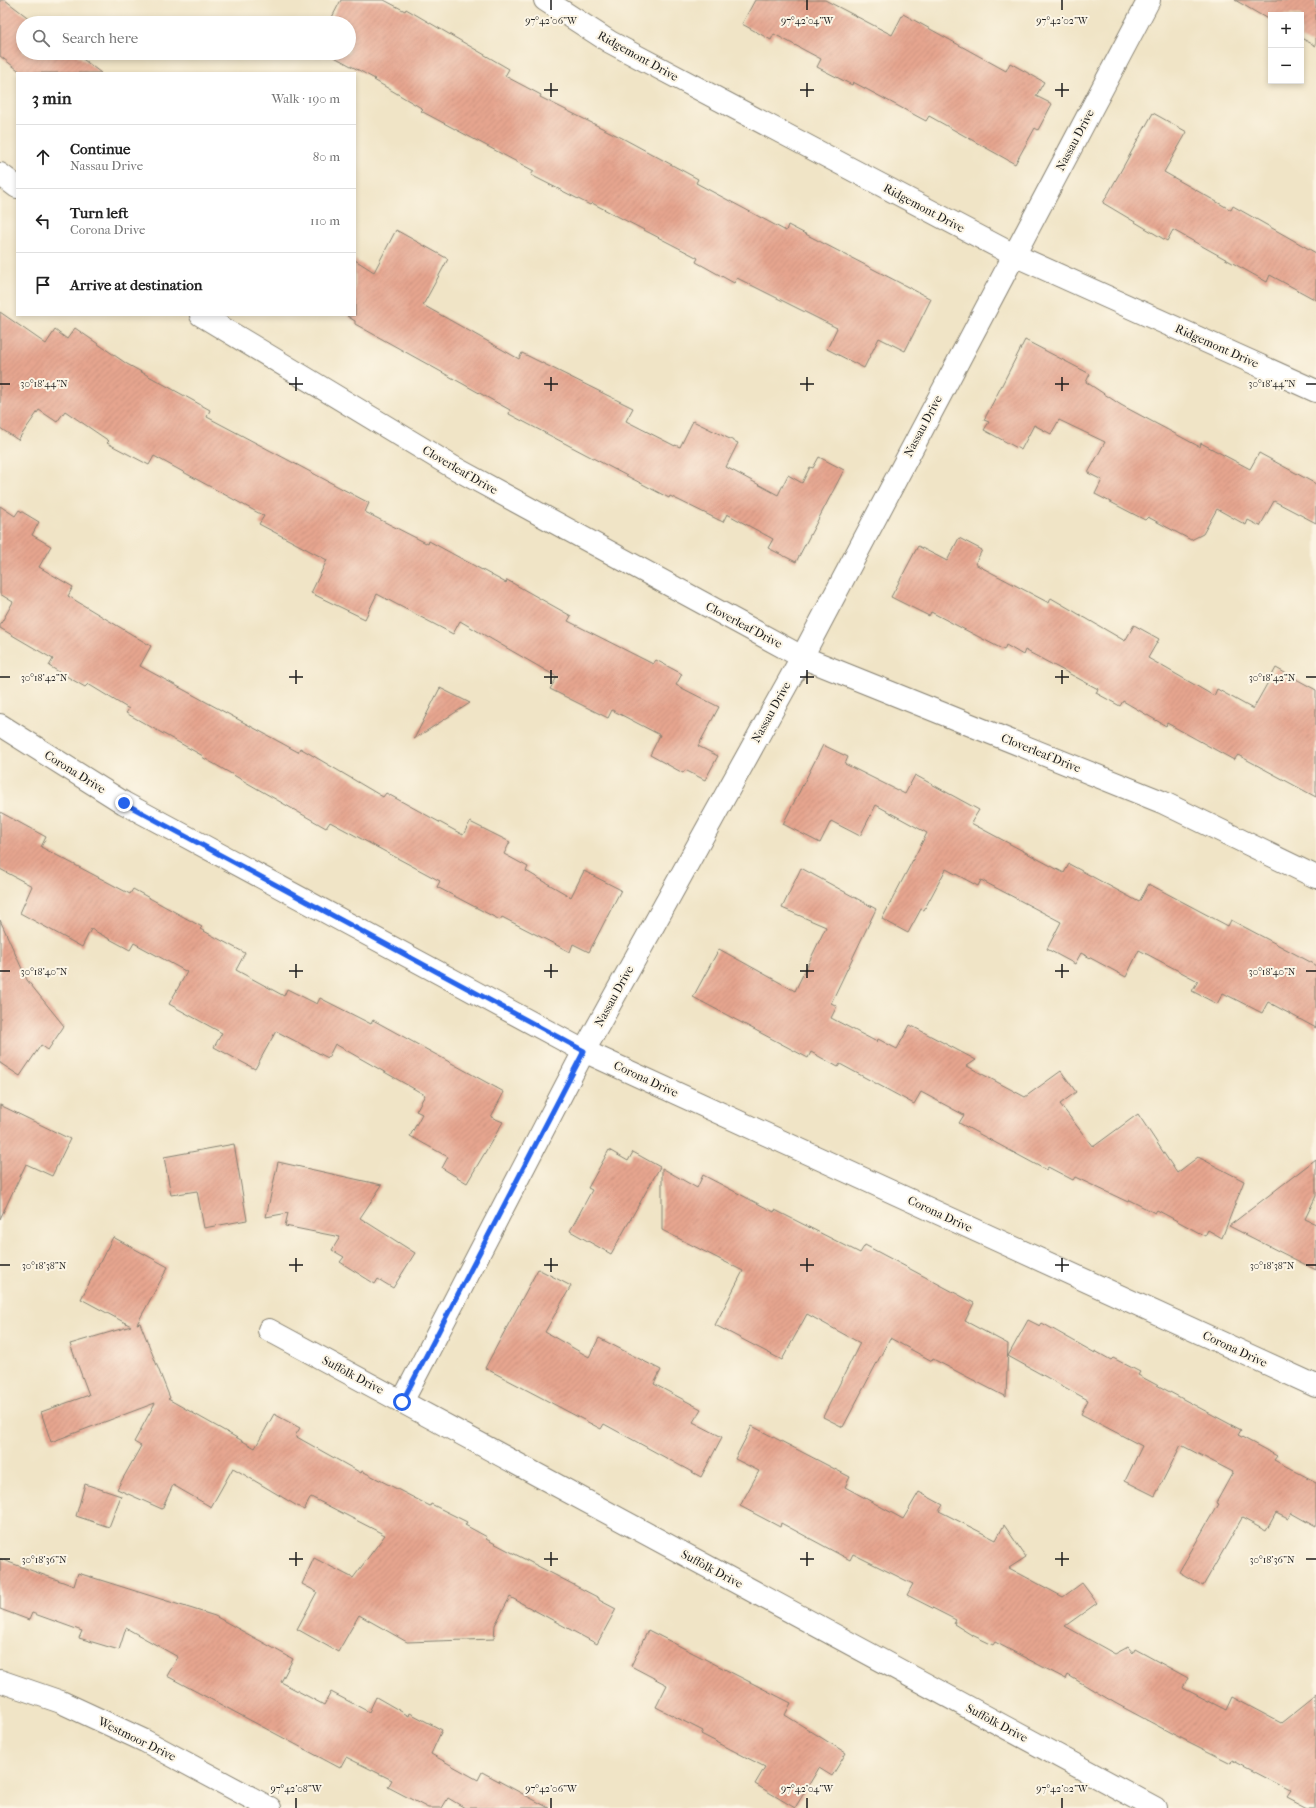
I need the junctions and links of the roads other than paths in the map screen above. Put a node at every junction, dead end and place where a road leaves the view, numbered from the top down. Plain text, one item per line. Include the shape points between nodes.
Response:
1 (545, 0) edge
2 (1149, 0) edge
3 (0, 174) edge
4 (16, 186) edge
5 (1014, 254) junction
6 (203, 316) edge
7 (1316, 391) edge
8 (802, 657) junction
9 (0, 725) edge
10 (1316, 877) edge
11 (584, 1051) junction
12 (268, 1330) dead end
13 (1316, 1386) edge
14 (402, 1402) junction
15 (0, 1681) edge
16 (270, 1808) edge
17 (1155, 1808) edge

1 - 5 street, Ridgemont Drive via 610,42
2 - 5 street, Nassau Drive
3 - 4 street
5 - 7 street, Ridgemont Drive
5 - 8 street, Nassau Drive
6 - 8 street, Cloverleaf Drive via 453,467
8 - 10 street, Cloverleaf Drive via 1162,802
8 - 11 street, Nassau Drive
9 - 11 street, Corona Drive via 124,803
11 - 13 street, Corona Drive
11 - 14 street, Nassau Drive
12 - 14 street, Suffolk Drive
14 - 17 street, Suffolk Drive
15 - 16 street, Westmoor Drive via 61,1702 124,1731

